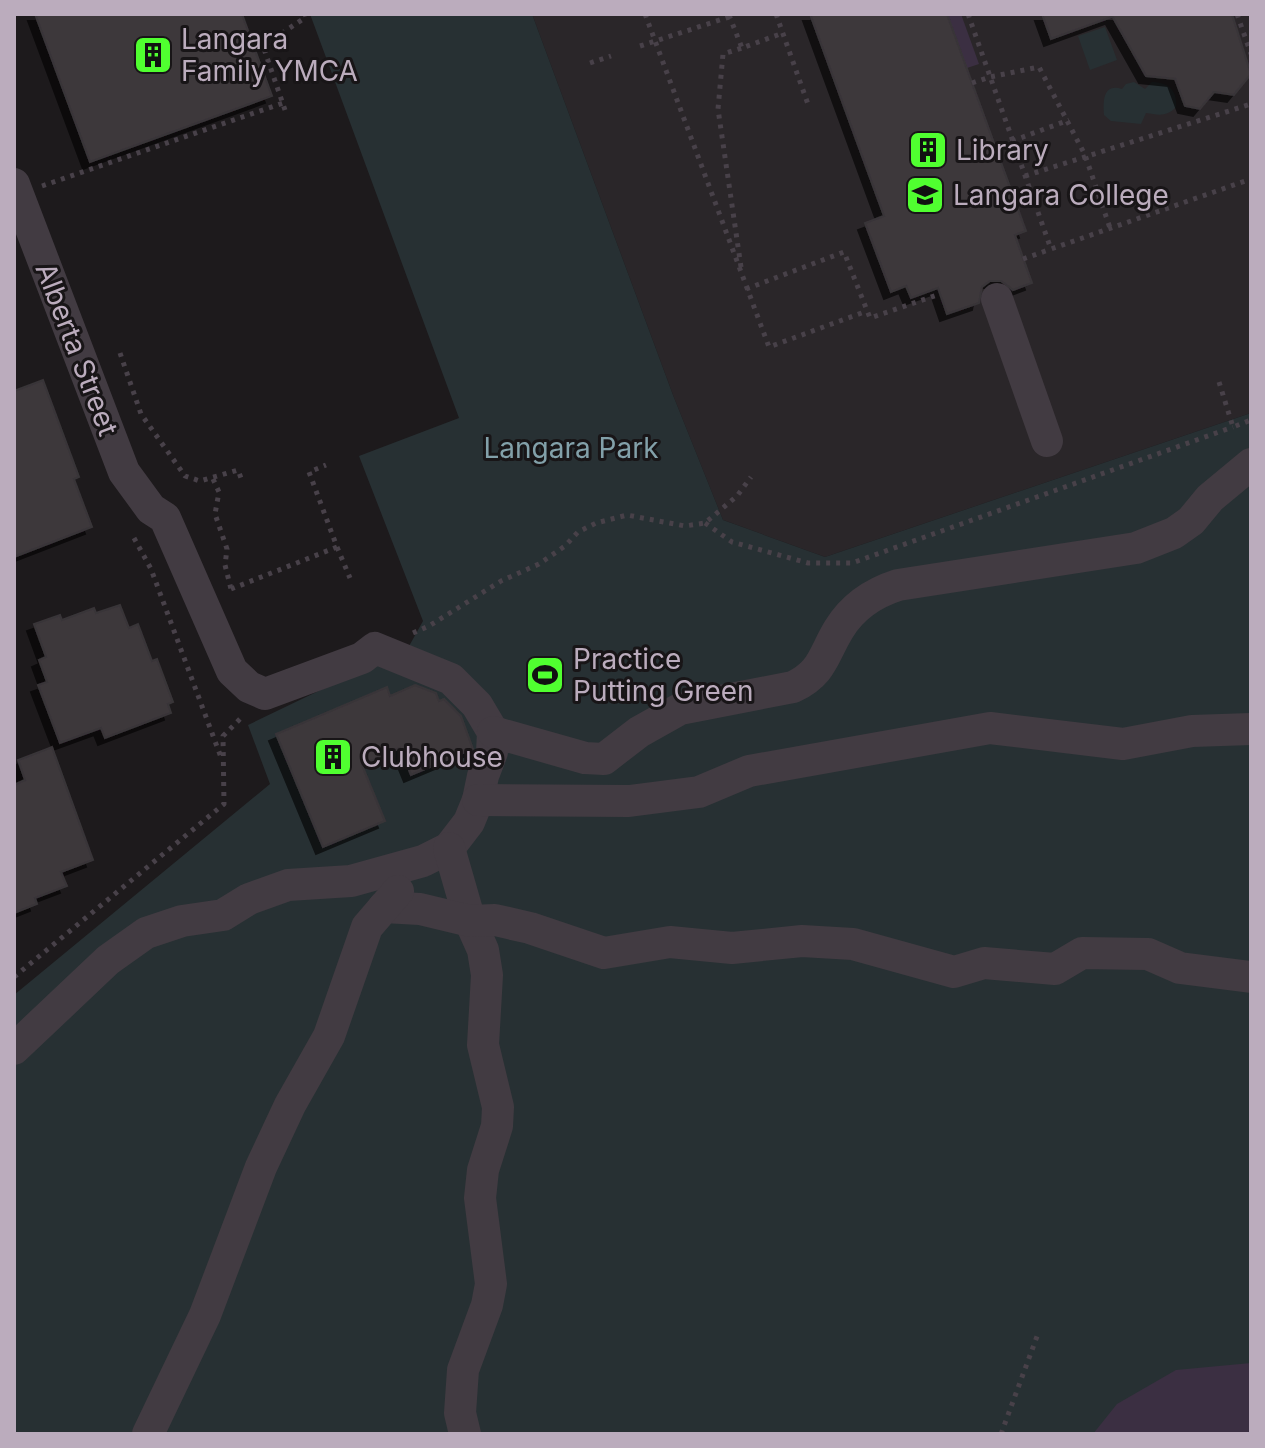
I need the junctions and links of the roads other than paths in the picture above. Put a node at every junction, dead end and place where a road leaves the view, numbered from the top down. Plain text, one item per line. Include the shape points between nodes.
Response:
1 (27, 185) edge
2 (997, 299) dead end
3 (1047, 441) dead end
4 (1251, 464) edge
5 (1251, 729) edge
6 (493, 732) junction
7 (478, 800) junction
8 (436, 854) junction
9 (384, 907) junction
10 (470, 921) junction
11 (1251, 977) edge
12 (14, 1049) edge
13 (148, 1434) edge
14 (465, 1434) edge

1 - 6 street, Alberta Street via 124,472 151,509 165,518 232,671 265,694 362,658 375,648 451,679 477,705
2 - 3 street
4 - 6 street via 1191,521 1154,543 880,591 850,614 820,667 804,682 680,709 604,759
5 - 7 street via 1192,731 1123,744 990,728 749,771 699,792 629,801
6 - 7 street
7 - 8 street via 469,822
8 - 9 street
8 - 10 street
8 - 12 street via 351,881 288,885 223,915 146,933 108,960
9 - 10 street
9 - 13 street via 367,927 329,1036 261,1167 205,1315
10 - 11 street via 530,928 604,953 670,942 732,948 802,941 853,944 954,972 984,963 1055,969 1082,953 1148,954 1180,968
10 - 14 street via 487,975 483,1045 498,1107 480,1198 491,1284 463,1370 460,1413

